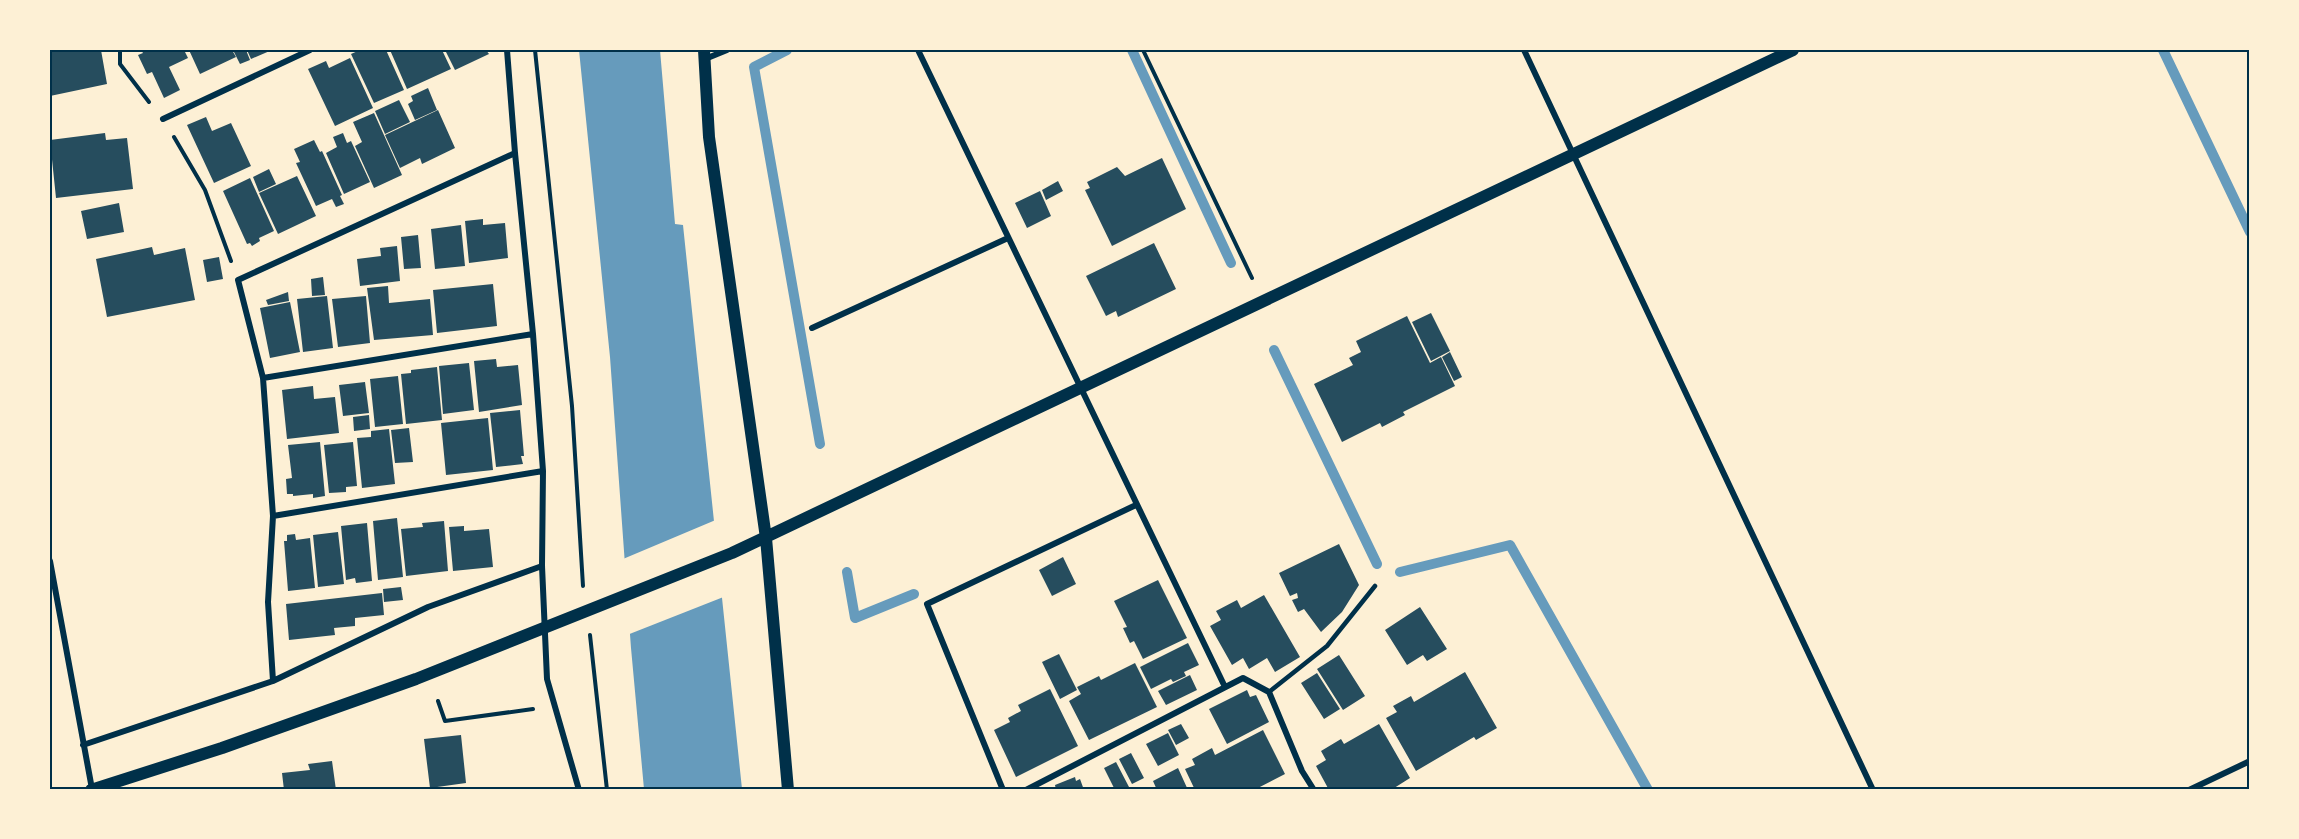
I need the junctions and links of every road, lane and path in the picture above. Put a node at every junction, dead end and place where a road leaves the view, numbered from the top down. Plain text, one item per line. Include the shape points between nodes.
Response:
1 (120, 50) edge
2 (310, 50) edge
3 (507, 50) edge
4 (535, 50) edge
5 (727, 50) edge
6 (918, 50) edge
7 (1143, 50) edge
8 (1524, 50) edge
9 (1793, 50) edge
10 (705, 55) edge
11 (163, 119) junction
12 (515, 153) junction
13 (1573, 154) junction
14 (1008, 238) junction
15 (238, 280) junction
16 (1263, 301) junction
17 (812, 328) dead end
18 (534, 334) junction
19 (263, 378) junction
20 (1079, 388) junction
21 (543, 471) junction
22 (1136, 505) junction
23 (273, 516) junction
24 (766, 538) junction
25 (50, 561) edge
26 (542, 566) junction
27 (1375, 586) dead end
28 (591, 611) junction
29 (273, 681) junction
30 (1224, 687) junction
31 (1269, 692) junction
32 (438, 700) dead end
33 (554, 706) junction
34 (83, 745) junction
35 (2250, 761) edge
36 (117, 786) edge
37 (91, 789) edge
38 (579, 789) edge
39 (607, 789) edge
40 (788, 789) edge
41 (1004, 789) edge
42 (1026, 789) edge
43 (1314, 789) edge
44 (1873, 789) edge
45 (2189, 789) edge

1 - 11 path via 120,64
2 - 11 street
3 - 12 street
4 - 28 path via 572,406 582,578
5 - 10 street
6 - 14 street
7 - 16 path
8 - 13 street
9 - 13 main road
10 - 24 main road via 709,137
11 - 15 path via 205,190
12 - 15 street
12 - 18 street
13 - 16 main road
13 - 44 street
14 - 17 street
14 - 20 street
15 - 19 street
16 - 20 main road
18 - 19 street
18 - 21 street
19 - 23 street
20 - 22 street
20 - 24 main road
21 - 23 street
21 - 26 street
22 - 30 street
22 - 41 street via 927,604
23 - 29 street via 268,602
24 - 28 main road
24 - 40 main road
25 - 34 street
26 - 29 street via 428,607
26 - 33 street via 547,679
27 - 31 lane via 1327,646
28 - 36 main road via 416,679
28 - 39 path
29 - 34 street
30 - 31 street via 1243,678
30 - 42 street
31 - 43 street via 1302,771
32 - 33 path via 446,721
33 - 38 street
34 - 37 street
35 - 45 street
36 - 37 main road

